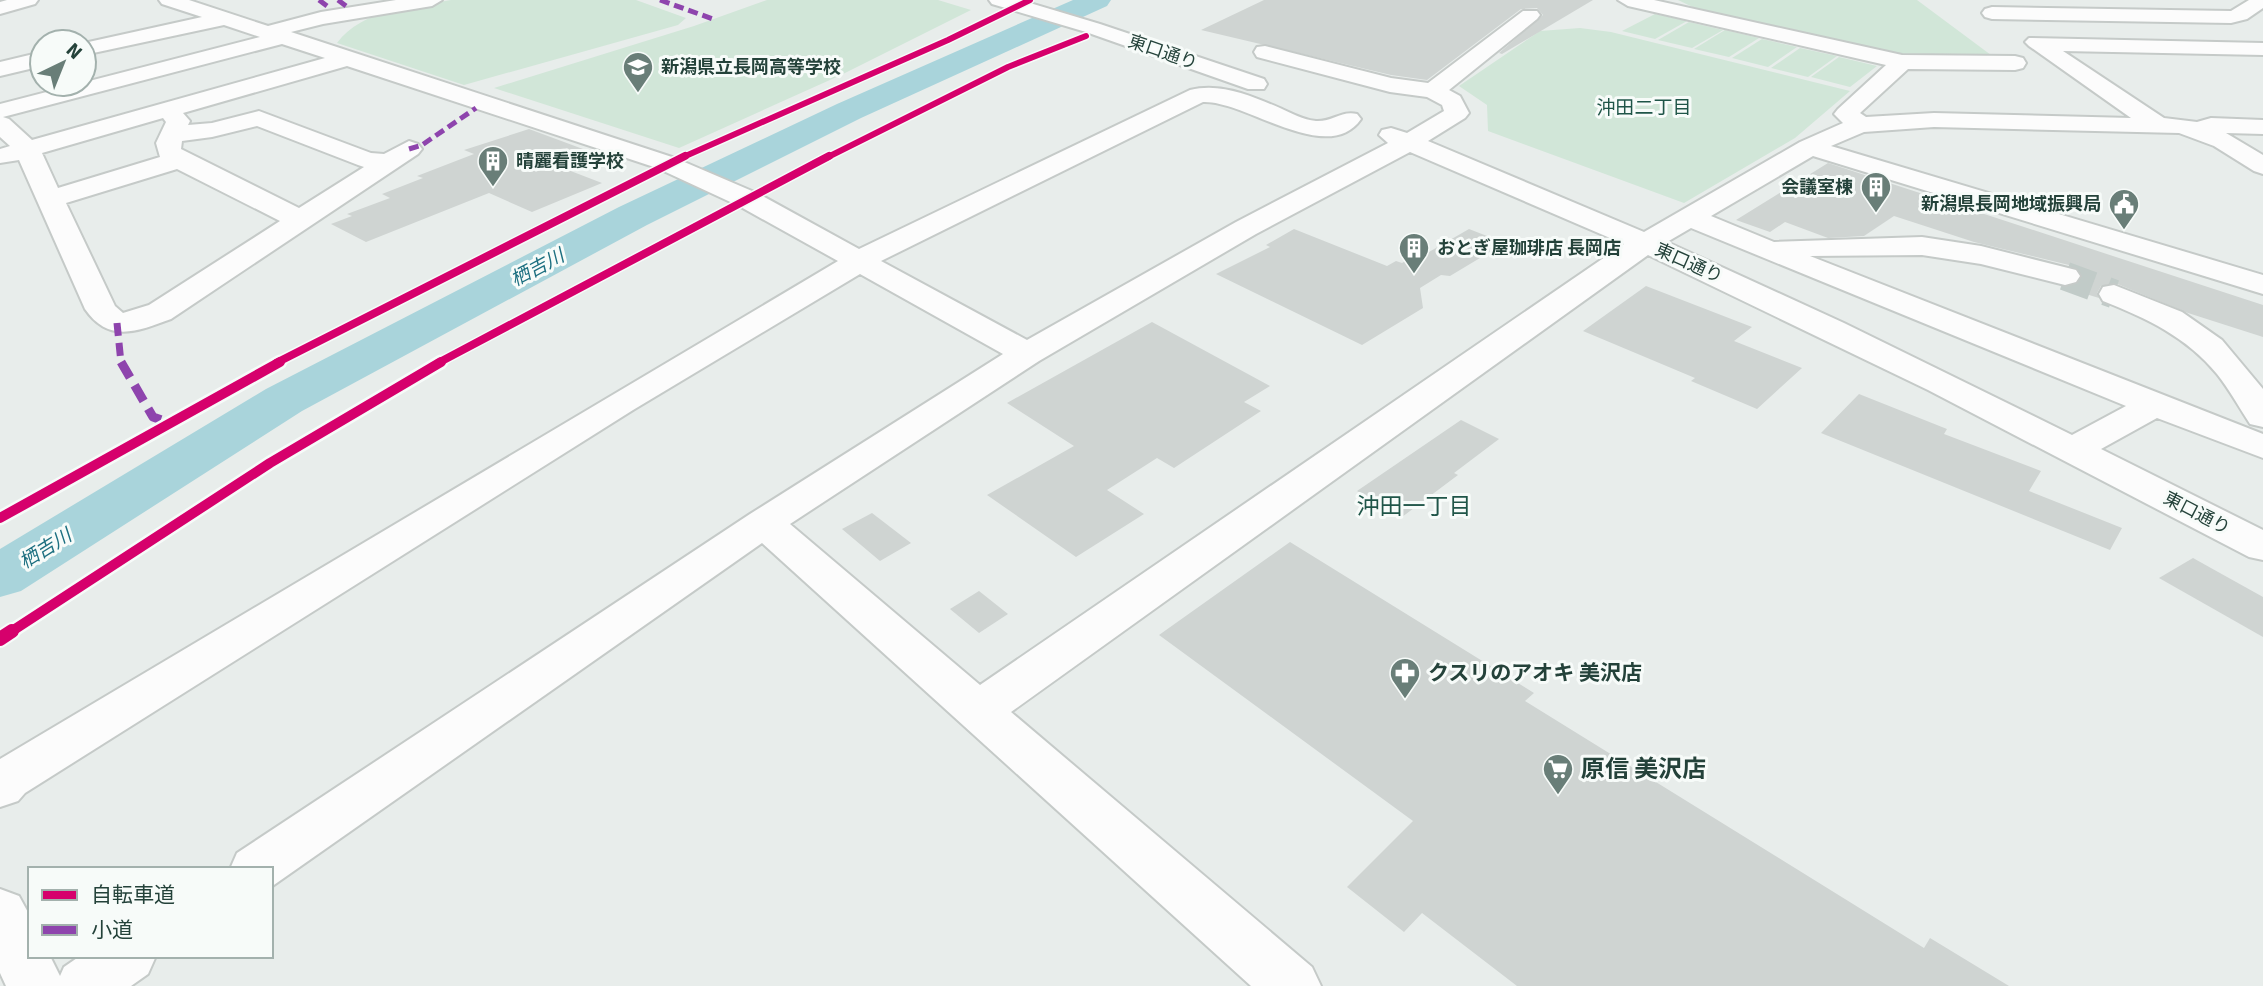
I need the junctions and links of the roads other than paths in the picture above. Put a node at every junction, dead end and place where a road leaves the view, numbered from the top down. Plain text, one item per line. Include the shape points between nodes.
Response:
1 (28, 0) edge
2 (169, 0) edge
3 (297, 0) edge
4 (432, 0) edge
5 (999, 0) edge
6 (1628, 0) edge
7 (2063, 0) edge
8 (2259, 1) edge
9 (1030, 2) edge
10 (1659, 4) edge
11 (1982, 6) edge
12 (0, 8) edge
13 (2087, 15) junction
14 (1530, 16) dead end
15 (2231, 17) junction
16 (224, 18) junction
17 (320, 18) junction
18 (2263, 31) edge
19 (276, 35) junction
20 (2039, 44) junction
21 (98, 46) edge
22 (2263, 49) edge
23 (1265, 52) dead end
24 (346, 60) junction
25 (28, 62) edge
26 (1902, 62) junction
27 (2015, 63) dead end
28 (0, 69) edge
29 (1433, 91) junction
30 (1344, 109) junction
31 (0, 111) edge
32 (0, 124) edge
33 (1861, 125) junction
34 (2158, 125) junction
35 (2263, 127) edge
36 (2200, 130) junction
37 (173, 135) junction
38 (1418, 137) junction
39 (1809, 147) junction
40 (14, 153) edge
41 (2263, 166) edge
42 (51, 199) junction
43 (302, 220) junction
44 (1667, 231) junction
45 (1760, 244) junction
46 (859, 261) junction
47 (2065, 276) tunnel mouth
48 (2263, 285) edge
49 (2114, 294) tunnel mouth
50 (1027, 354) junction
51 (2154, 405) junction
52 (2263, 416) edge
53 (2085, 443) junction
54 (2263, 447) edge
55 (764, 523) junction
56 (2263, 524) edge
57 (2263, 547) edge
58 (979, 710) junction
59 (0, 787) edge
60 (259, 867) edge
61 (0, 913) edge
62 (125, 958) edge
63 (34, 986) edge
64 (84, 986) edge
65 (1292, 986) edge

1 - 12 street
2 - 16 street
3 - 17 street
4 - 17 street
5 - 9 street
6 - 10 street
7 - 13 street
8 - 15 street
9 - 30 street, 東口通り
10 - 26 street
11 - 13 street
11 - 20 street
13 - 15 street
14 - 29 street
15 - 18 street
16 - 19 street
16 - 21 street
17 - 19 street
19 - 24 street
19 - 31 street
20 - 22 street
20 - 34 street
23 - 29 street via 1390,85
24 - 37 street
24 - 46 street via 670,165 743,198
25 - 28 street
26 - 27 street
26 - 33 street via 1846,114
29 - 38 street via 1452,101 1457,113
30 - 38 street, 東口通り
30 - 46 street via 1331,128 1313,128 1226,95 1198,95
32 - 40 street
33 - 34 street via 1934,120
33 - 39 street
34 - 36 street
35 - 36 street via 2211,125
36 - 41 street
37 - 40 street
37 - 42 street
37 - 43 street
37 - 43 street via 259,118 367,160 400,156
38 - 44 street, 東口通り
38 - 50 street via 1246,228
39 - 44 street
39 - 48 street
40 - 42 street
42 - 43 street via 101,309 108,320 117,323 160,312
44 - 45 street
44 - 53 street, 東口通り via 1870,347
44 - 58 street
45 - 47 street via 1783,248 1922,246
45 - 51 street via 2009,339
46 - 50 street
46 - 59 street
49 - 52 street via 2201,339 2220,357
50 - 55 street
51 - 53 street
51 - 54 street
53 - 56 street, 東口通り
53 - 57 street, 東口通り
55 - 58 street
55 - 60 street
58 - 65 street
61 - 63 street
62 - 64 street

